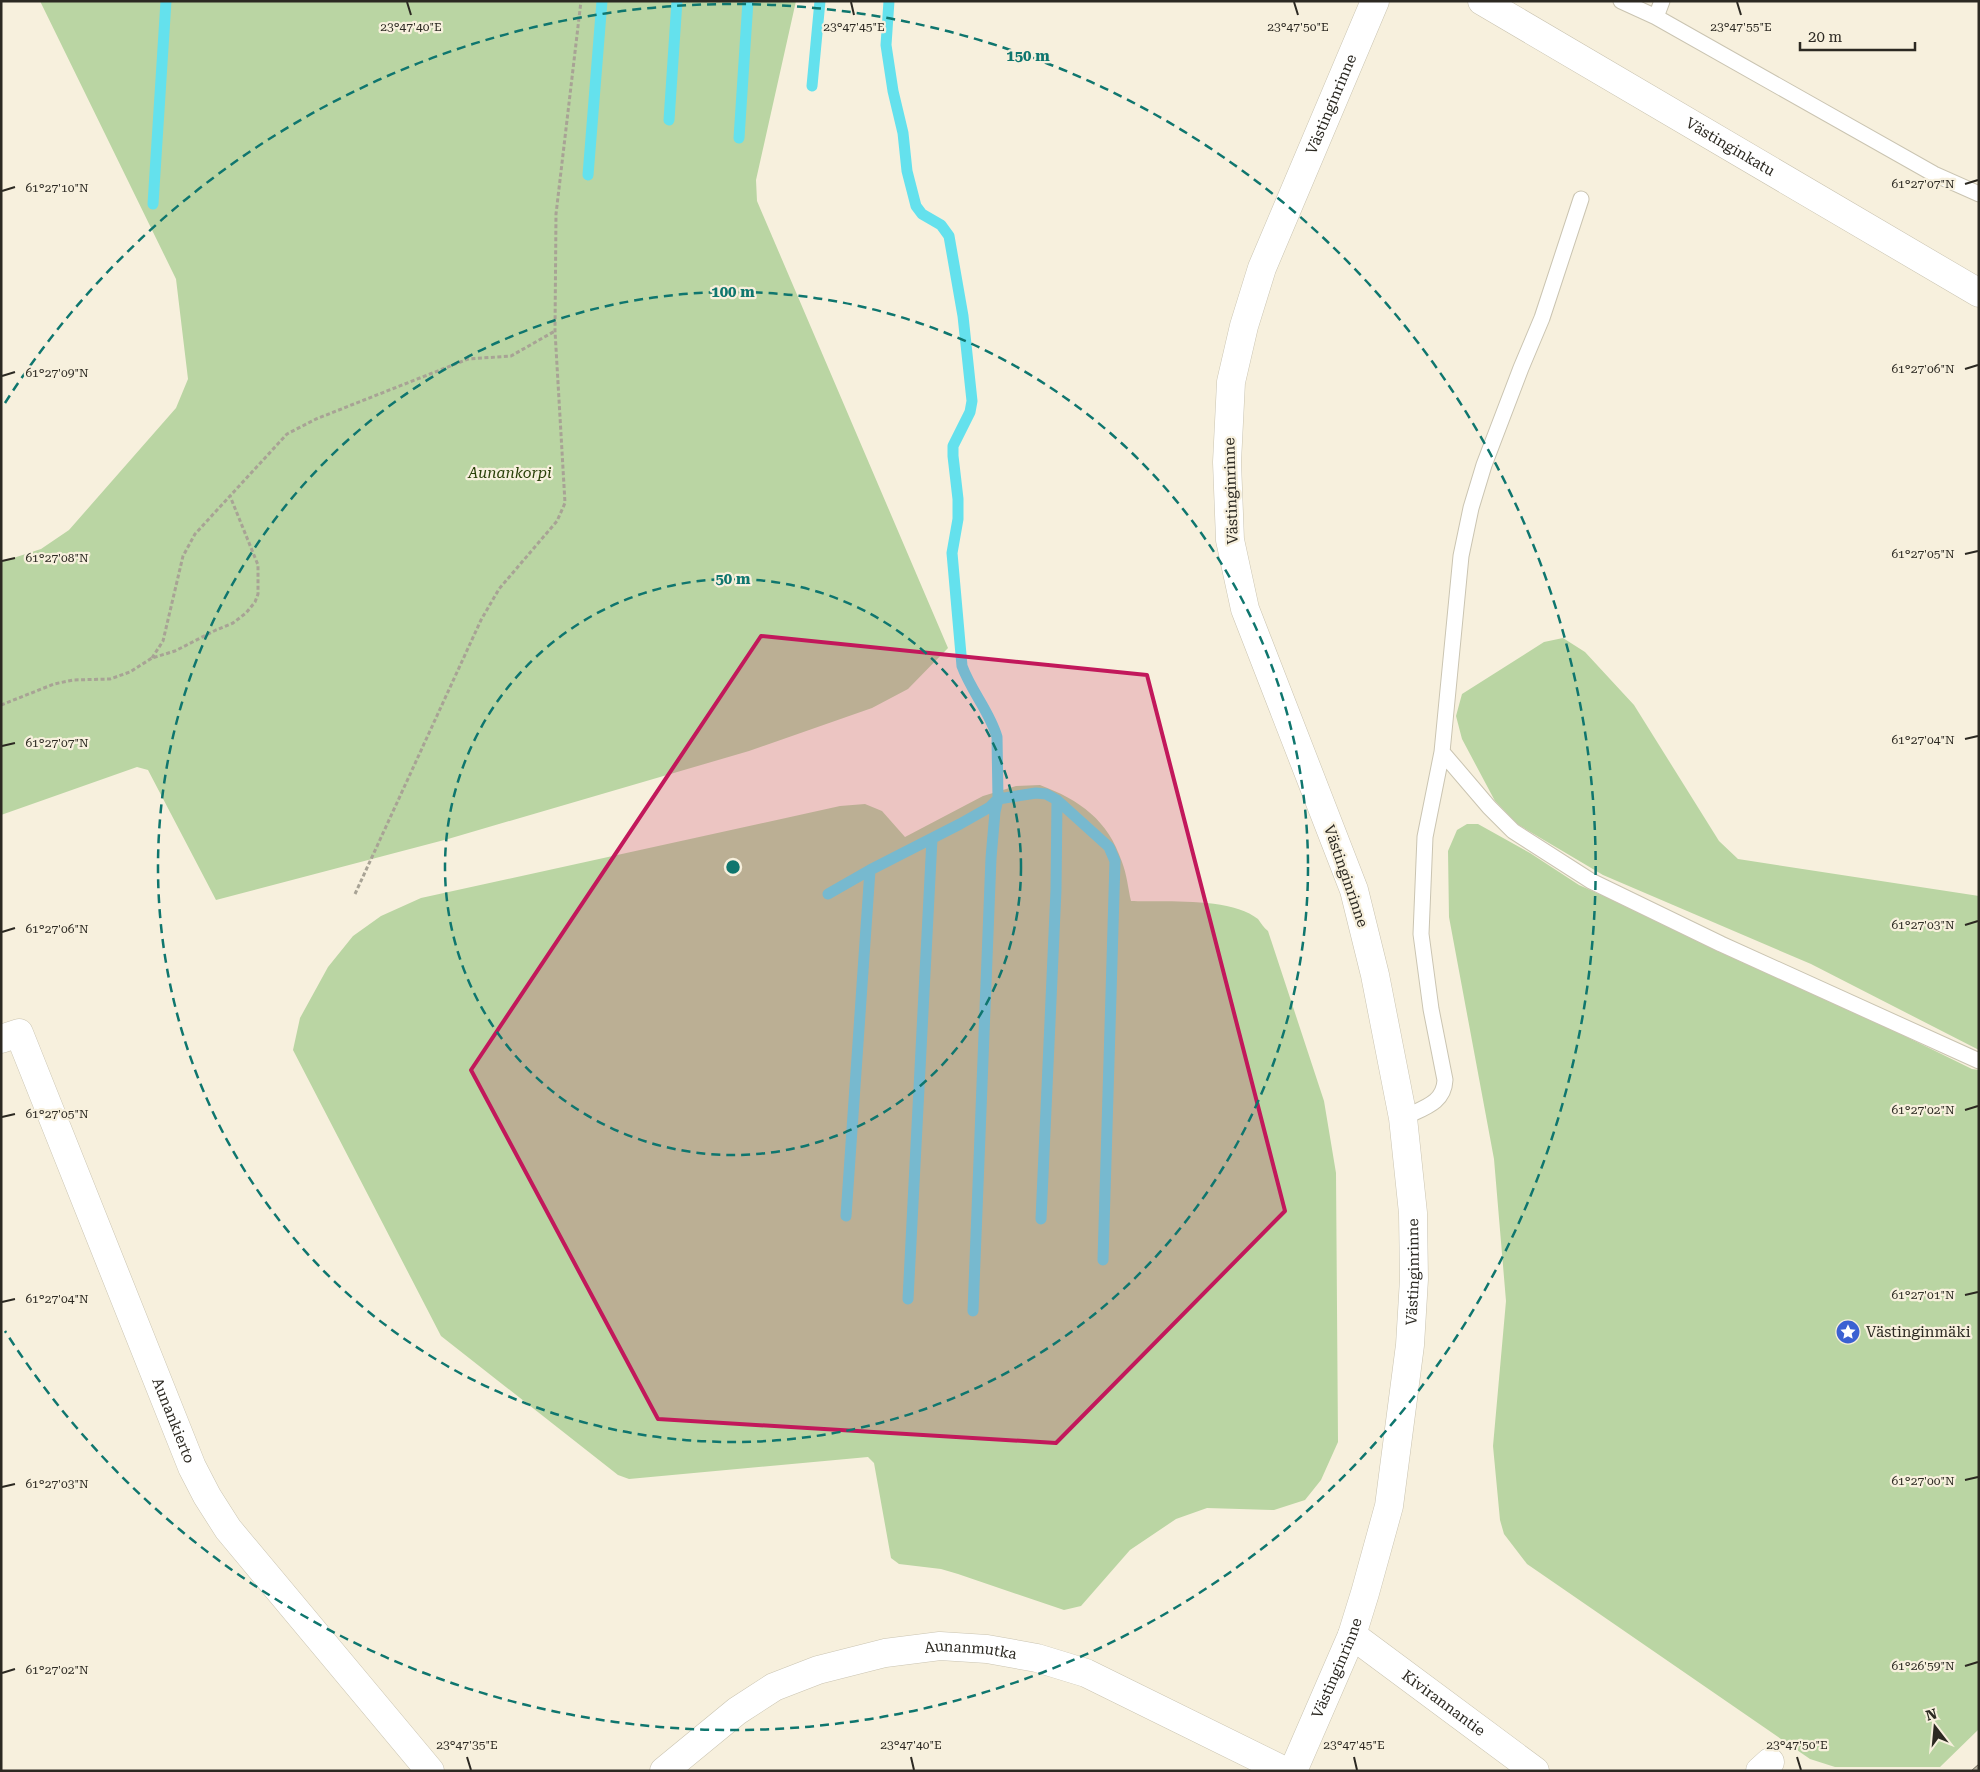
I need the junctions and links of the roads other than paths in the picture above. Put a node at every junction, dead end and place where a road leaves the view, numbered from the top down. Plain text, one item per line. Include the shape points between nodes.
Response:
1 (1375, 1) edge
2 (1482, 1) edge
3 (1621, 1) edge
4 (1662, 1) edge
5 (1656, 17) junction
6 (1979, 194) edge
7 (1581, 199) dead end
8 (1979, 292) edge
9 (1442, 752) junction
10 (1, 1039) edge
11 (1979, 1061) edge
12 (1403, 1118) junction
13 (1352, 1635) junction
14 (430, 1771) edge
15 (664, 1771) edge
16 (1285, 1771) edge
17 (1293, 1771) edge
18 (1535, 1771) edge

1 - 12 street, Västinginrinne via 1262,268 1231,382 1227,462 1230,540 1245,608 1354,890 1376,975
2 - 8 street, Västinginkatu
3 - 5 lane
4 - 5 lane
5 - 6 lane via 1934,174
7 - 9 lane via 1542,318 1484,465 1471,508 1461,556
9 - 11 lane via 1513,831 1591,881
9 - 12 lane via 1425,837 1421,934 1445,1080 1444,1091 1438,1100
10 - 14 street, Aunankierto via 19,1033 192,1467 207,1496 228,1529
12 - 13 street, Västinginrinne via 1413,1213 1410,1345 1389,1506
13 - 17 street, Västinginrinne
13 - 18 street, Kivirannantie
15 - 16 street, Aunanmutka via 737,1711 774,1687 818,1670 885,1653 940,1646 987,1649 1037,1658 1086,1673

